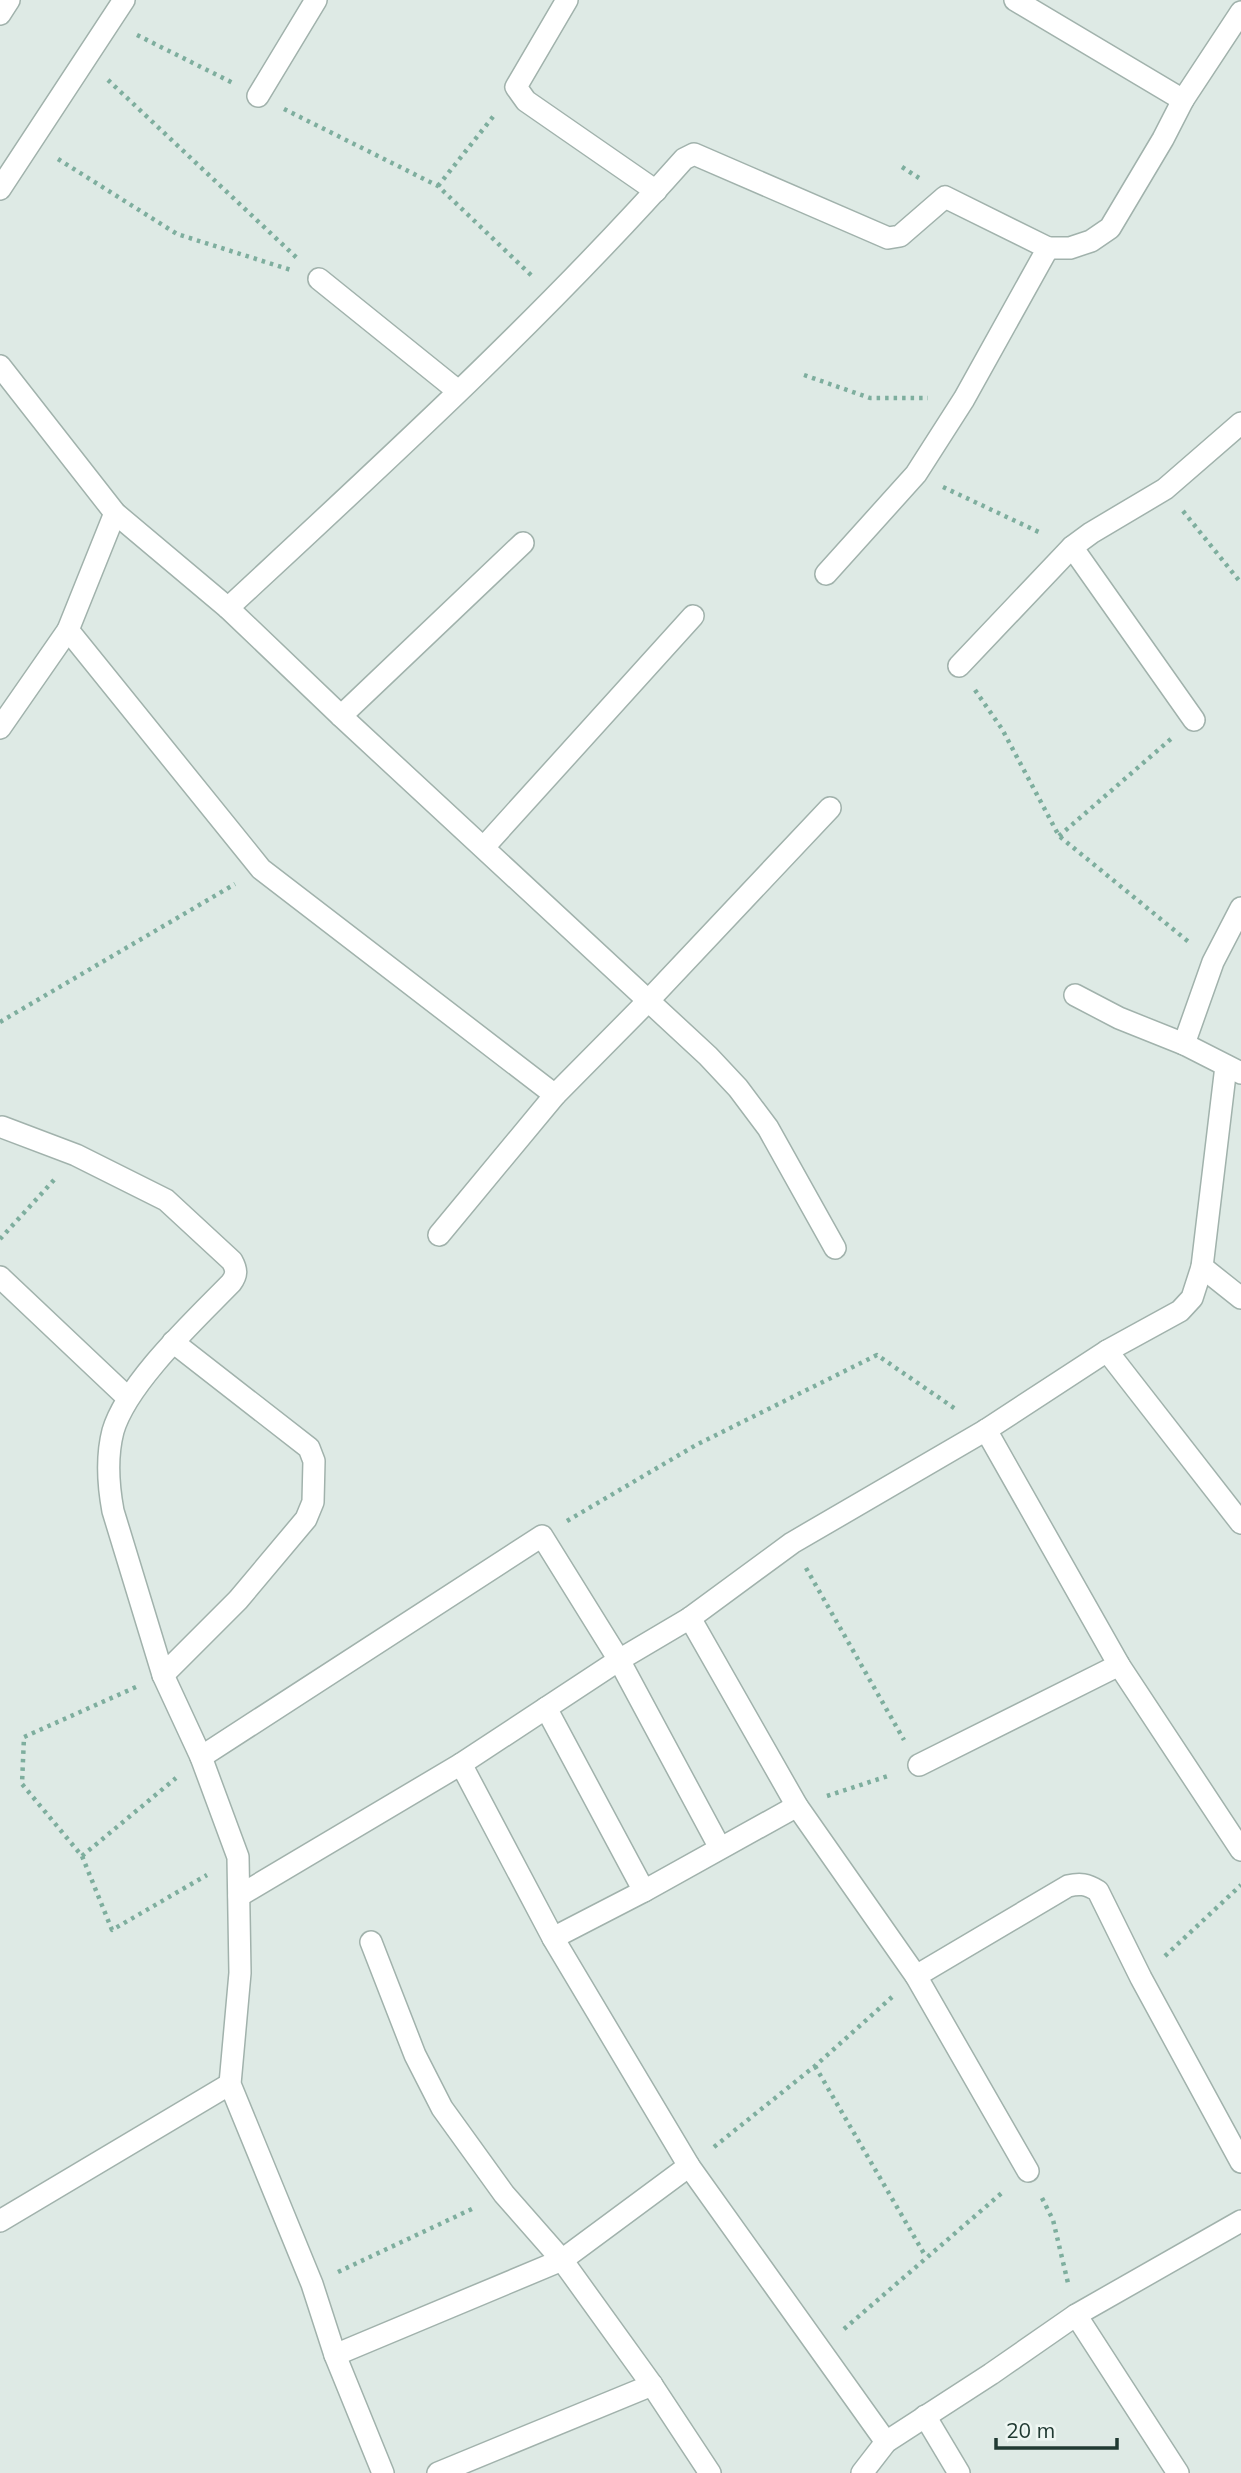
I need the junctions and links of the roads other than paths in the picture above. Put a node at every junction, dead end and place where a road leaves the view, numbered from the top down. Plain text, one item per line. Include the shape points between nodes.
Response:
1 (9, 0) edge
2 (124, 0) edge
3 (316, 0) edge
4 (567, 0) edge
5 (1015, 0) edge
6 (1241, 12) edge
7 (0, 14) edge
8 (258, 96) dead end
9 (1183, 100) junction
10 (0, 189) edge
11 (656, 191) junction
12 (1048, 248) junction
13 (319, 279) road end
14 (0, 366) edge
15 (458, 391) junction
16 (1241, 423) edge
17 (115, 513) junction
18 (523, 543) dead end
19 (1072, 548) junction
20 (826, 573) dead end
21 (228, 608) junction
22 (692, 617) dead end
23 (68, 630) junction
24 (959, 666) road end
25 (341, 716) junction
26 (1194, 720) road end
27 (0, 727) edge
28 (830, 808) dead end
29 (484, 847) junction
30 (1241, 908) edge
31 (1075, 995) dead end
32 (648, 1001) junction
33 (1184, 1044) junction
34 (1234, 1069) edge
35 (555, 1095) junction
36 (1, 1126) edge
37 (439, 1234) dead end
38 (835, 1248) dead end
39 (1202, 1267) junction
40 (0, 1277) edge
41 (1241, 1298) edge
42 (173, 1342) junction
43 (1107, 1351) junction
44 (128, 1398) junction
45 (986, 1430) junction
46 (1241, 1523) edge
47 (690, 1618) junction
48 (619, 1660) junction
49 (1119, 1665) junction
50 (163, 1675) junction
51 (547, 1708) junction
52 (201, 1757) junction
53 (461, 1764) junction
54 (919, 1765) road end
55 (797, 1806) junction
56 (720, 1848) junction
57 (1241, 1850) edge
58 (644, 1891) junction
59 (239, 1896) junction
60 (553, 1938) junction
61 (370, 1942) dead end
62 (916, 1976) junction
63 (230, 2084) junction
64 (1241, 2162) edge
65 (689, 2166) junction
66 (1028, 2171) road end
67 (0, 2221) edge
68 (1241, 2221) edge
69 (562, 2260) junction
70 (1076, 2315) junction
71 (335, 2355) junction
72 (652, 2385) junction
73 (925, 2416) junction
74 (886, 2442) junction
75 (383, 2473) edge
76 (438, 2473) edge
77 (710, 2473) edge
78 (862, 2473) edge
79 (959, 2473) edge
80 (1178, 2473) edge

1 - 7 street
2 - 10 street
3 - 8 street
4 - 11 street via 516,87 526,101
5 - 9 street
6 - 9 street
9 - 12 street via 1110,228 1070,248
11 - 12 street via 694,154 888,238 900,236 945,197
11 - 15 street
12 - 20 street via 916,474
13 - 15 street
14 - 17 street
15 - 21 street
16 - 19 street via 1165,489
17 - 21 street
17 - 23 street
18 - 25 street
19 - 24 street
19 - 26 street
21 - 25 street
22 - 29 street
23 - 27 street
23 - 35 street via 261,869
25 - 29 street
28 - 32 street
29 - 32 street
30 - 33 street via 1213,962
31 - 33 street
32 - 35 street
32 - 38 street via 738,1088 768,1128
33 - 34 street
34 - 39 street
35 - 37 street
36 - 42 street via 76,1155 166,1200 232,1261 236,1269 231,1283
39 - 41 street
39 - 43 street via 1192,1298 1180,1311
40 - 44 street
42 - 44 street
42 - 50 street via 309,1448 314,1461 313,1502 306,1519 238,1600
43 - 45 street
43 - 46 street
44 - 50 street via 108,1454 108,1486
45 - 47 street via 792,1543
45 - 49 street
47 - 48 street
47 - 55 street
48 - 51 street
48 - 52 street via 542,1536
48 - 56 street
49 - 54 street
49 - 57 street
50 - 52 street
51 - 53 street
51 - 58 street
52 - 59 street via 238,1857
53 - 59 street
53 - 60 street
55 - 56 street
55 - 62 street
56 - 58 street
58 - 60 street
59 - 63 street via 240,1973
60 - 65 street
61 - 69 street via 415,2055 442,2108 504,2193
62 - 64 street via 1068,1886 1088,1885 1098,1891
62 - 66 street
63 - 67 street
63 - 71 street via 312,2284
65 - 69 street
65 - 74 street
68 - 70 street
69 - 71 street
69 - 72 street
70 - 73 street
70 - 80 street
71 - 75 street
72 - 76 street
72 - 77 street
73 - 74 street
73 - 79 street
74 - 78 street

